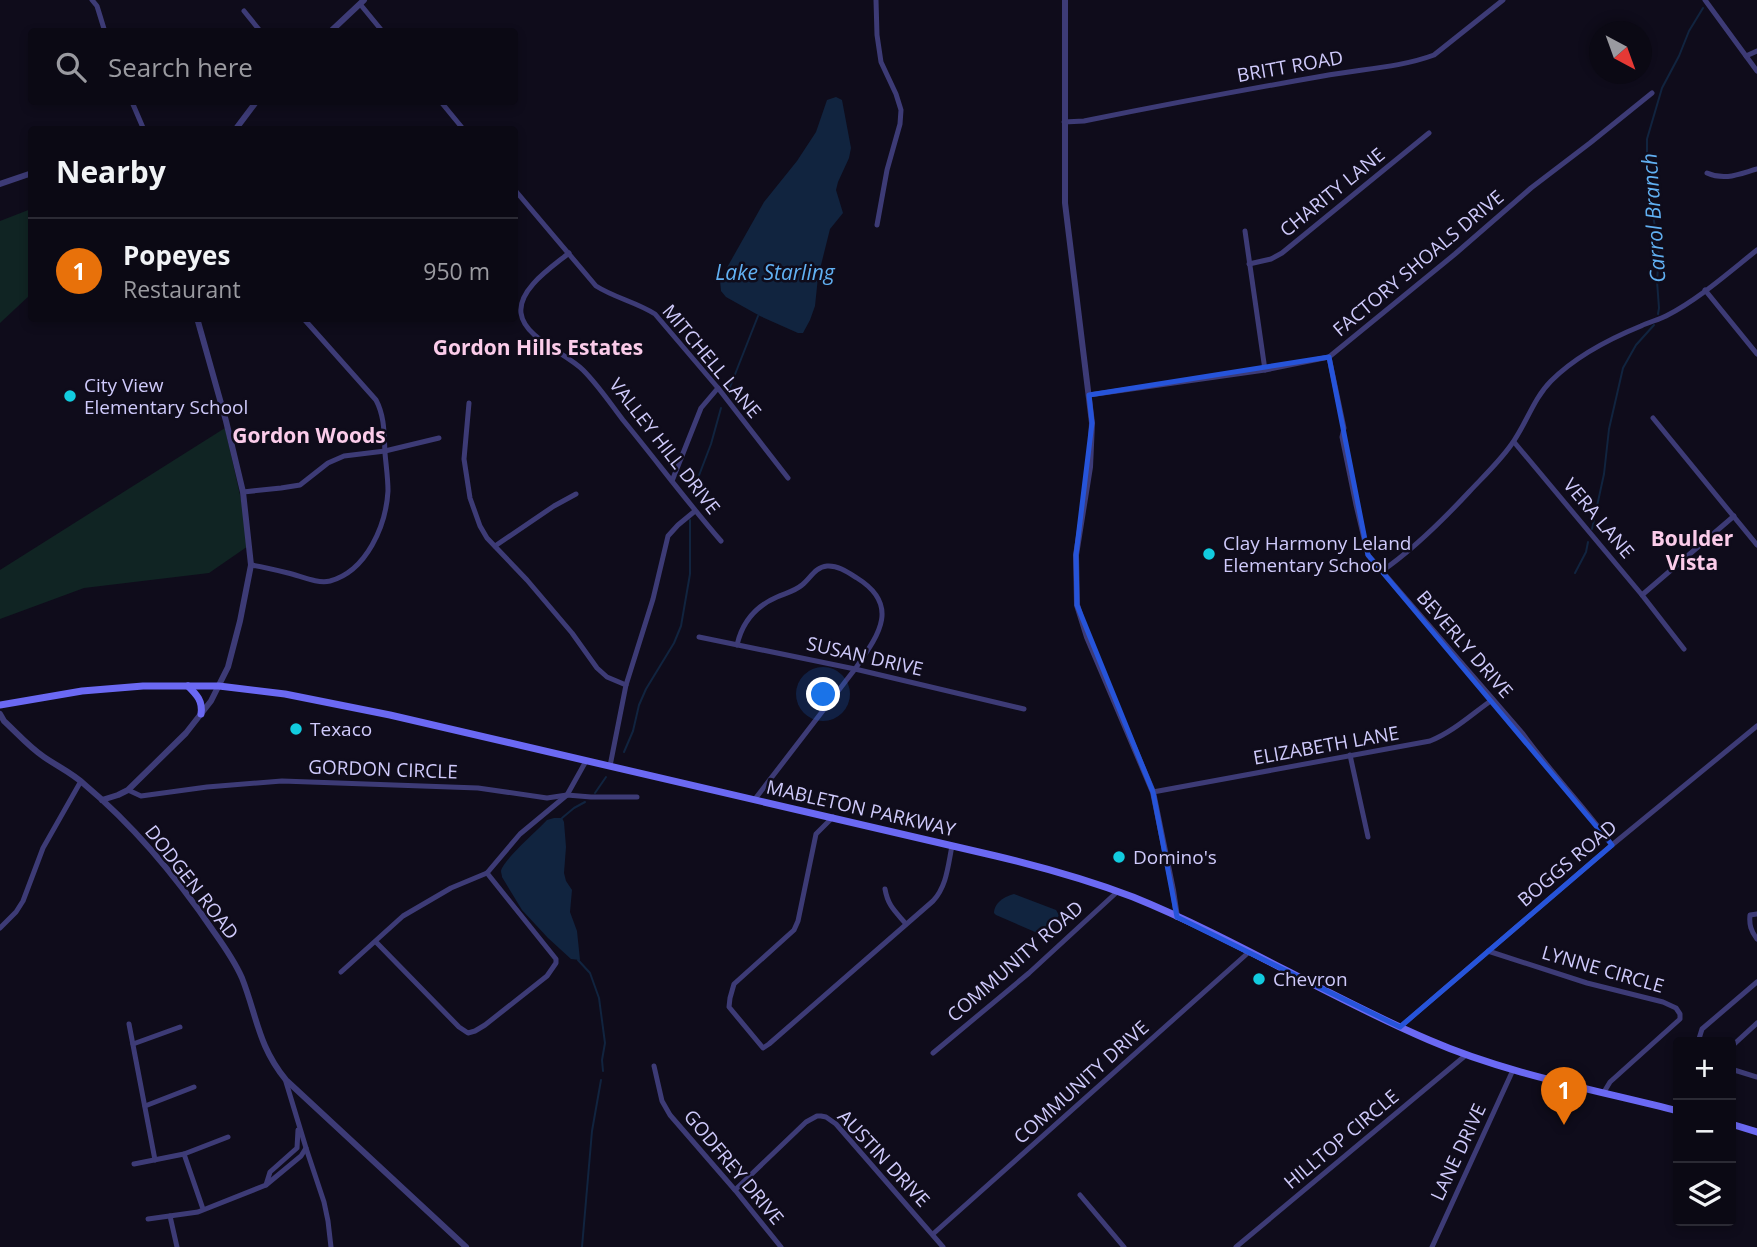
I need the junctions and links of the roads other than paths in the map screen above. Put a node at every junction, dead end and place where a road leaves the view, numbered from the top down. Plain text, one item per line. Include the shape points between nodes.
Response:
1 (92, 0) edge
2 (103, 0) edge
3 (876, 0) edge
4 (1065, 0) edge
5 (1503, 0) edge
6 (1705, 0) edge
7 (362, 2) edge
8 (97, 6) junction
9 (244, 11) dead end
10 (104, 28) edge
11 (258, 28) edge
12 (334, 28) edge
13 (380, 28) edge
14 (1757, 51) edge
15 (1746, 55) junction
16 (1757, 71) edge
17 (1652, 93) dead end
18 (133, 105) edge
19 (254, 105) edge
20 (443, 105) edge
21 (1064, 122) junction
22 (142, 126) edge
23 (237, 126) edge
24 (459, 126) edge
25 (1429, 134) dead end
26 (1757, 169) edge
27 (1707, 173) dead end
28 (28, 174) edge
29 (0, 184) edge
30 (518, 194) edge
31 (877, 225) dead end
32 (1245, 231) dead end
33 (1757, 250) edge
34 (569, 254) junction
35 (1249, 264) junction
36 (1705, 290) junction
37 (198, 322) edge
38 (307, 322) edge
39 (1757, 354) edge
40 (1329, 357) junction
41 (1265, 370) junction
42 (718, 388) junction
43 (1088, 395) junction
44 (469, 402) dead end
45 (1653, 418) dead end
46 (439, 438) dead end
47 (1514, 442) junction
48 (385, 452) junction
49 (788, 478) dead end
50 (672, 481) junction
51 (243, 492) junction
52 (576, 494) dead end
53 (695, 512) junction
54 (1734, 516) junction
55 (721, 541) dead end
56 (1757, 545) edge
57 (495, 547) junction
58 (251, 565) junction
59 (1382, 571) junction
60 (1642, 595) junction
61 (699, 637) dead end
62 (737, 645) junction
63 (1684, 649) dead end
64 (855, 669) junction
65 (626, 685) junction
66 (188, 686) junction
67 (219, 686) junction
68 (1492, 699) junction
69 (0, 705) edge
70 (1024, 709) dead end
71 (0, 714) edge
72 (201, 714) junction
73 (1757, 726) edge
74 (1350, 755) junction
75 (586, 761) junction
76 (610, 766) junction
77 (81, 782) junction
78 (128, 790) junction
79 (1153, 792) junction
80 (568, 795) junction
81 (638, 797) dead end
82 (755, 799) junction
83 (102, 800) junction
84 (833, 817) junction
85 (1368, 837) dead end
86 (1612, 845) junction
87 (952, 846) junction
88 (487, 873) junction
89 (885, 888) dead end
90 (1117, 892) junction
91 (1757, 914) edge
92 (1177, 917) junction
93 (906, 924) junction
94 (0, 928) edge
95 (1757, 939) edge
96 (376, 942) junction
97 (1488, 951) junction
98 (1250, 952) junction
99 (341, 972) dead end
100 (1757, 982) edge
101 (1757, 1023) edge
102 (129, 1024) dead end
103 (180, 1027) dead end
104 (1400, 1027) junction
105 (1700, 1037) edge
106 (1736, 1040) edge
107 (133, 1044) junction
108 (933, 1053) dead end
109 (1466, 1055) junction
110 (654, 1066) dead end
111 (1513, 1070) junction
112 (1736, 1071) edge
113 (1757, 1077) edge
114 (286, 1080) junction
115 (194, 1087) dead end
116 (1604, 1092) junction
117 (145, 1106) junction
118 (1673, 1110) edge
119 (298, 1121) junction
120 (1736, 1126) edge
121 (1757, 1132) edge
122 (228, 1137) dead end
123 (297, 1148) junction
124 (306, 1149) junction
125 (184, 1154) junction
126 (155, 1160) junction
127 (281, 1162) junction
128 (134, 1164) dead end
129 (285, 1169) junction
130 (266, 1185) junction
131 (735, 1190) junction
132 (1080, 1195) dead end
133 (203, 1209) junction
134 (170, 1216) junction
135 (148, 1219) dead end
136 (933, 1234) junction
137 (177, 1247) edge
138 (331, 1247) edge
139 (466, 1247) edge
140 (781, 1247) edge
141 (943, 1247) edge
142 (1125, 1247) edge
143 (1236, 1247) edge
144 (1432, 1247) edge

1 - 8 street
2 - 8 street
3 - 31 street via 881,62 901,110
4 - 21 street
5 - 21 street, BRITT ROAD via 1427,58
6 - 15 street
7 - 12 street
7 - 13 street
8 - 10 street
9 - 11 street
14 - 15 street
15 - 16 street
17 - 40 street, FACTORY SHOALS DRIVE
18 - 22 street
19 - 23 street
20 - 24 street
21 - 43 street via 1065,203
25 - 35 street, CHARITY LANE via 1282,253
26 - 27 street via 1735,176
28 - 29 street
30 - 34 street, MITCHELL LANE
32 - 35 street
33 - 36 street
34 - 42 street, MITCHELL LANE via 596,286 655,314
34 - 50 street, VALLEY HILL DRIVE via 523,295 523,321 583,369
35 - 41 street
36 - 39 street
36 - 47 street via 1665,317 1608,340 1570,364 1544,389
37 - 51 street
38 - 48 street via 376,400 383,417
40 - 41 street, FACTORY SHOALS DRIVE
40 - 59 street, BEVERLY DRIVE via 1368,555
41 - 43 street, FACTORY SHOALS DRIVE
42 - 49 street, MITCHELL LANE
42 - 50 street via 701,408
43 - 79 street via 1090,467 1076,555 1077,605
44 - 57 street via 464,459 468,488 480,526
45 - 54 street
46 - 48 street
47 - 59 street via 1439,524
47 - 60 street, VERA LANE
48 - 51 street via 344,456 300,485
48 - 58 street via 385,509 374,541 354,568 325,582
50 - 53 street, VALLEY HILL DRIVE
51 - 58 street
52 - 57 street
53 - 55 street, VALLEY HILL DRIVE
53 - 65 street via 668,536
54 - 56 street
54 - 60 street
57 - 65 street via 597,668
58 - 67 street via 231,656
59 - 68 street, BEVERLY DRIVE
60 - 63 street, VERA LANE
61 - 62 street, SUSAN DRIVE
62 - 64 street, SUSAN DRIVE
62 - 64 street via 743,625 759,609 799,587 818,569 835,567 866,584 883,612 881,626
64 - 70 street, SUSAN DRIVE
64 - 82 street
65 - 76 street
66 - 67 main road, MABLETON PARKWAY
66 - 69 main road, MABLETON PARKWAY via 82,691
66 - 72 main road via 200,699
67 - 72 street
67 - 75 main road, MABLETON PARKWAY via 322,700
68 - 74 street, ELIZABETH LANE via 1441,737
68 - 86 street, BEVERLY DRIVE
71 - 77 street, DODGEN ROAD via 41,756
72 - 78 street
73 - 86 street, BOGGS ROAD
74 - 79 street, ELIZABETH LANE
74 - 85 street
75 - 76 main road, MABLETON PARKWAY
75 - 80 street
76 - 82 main road, MABLETON PARKWAY
77 - 83 street, DODGEN ROAD
77 - 94 street via 43,848 23,901
78 - 80 street, GORDON CIRCLE via 141,796 282,781 478,788 547,798
78 - 83 street
79 - 92 street
80 - 81 street, GORDON CIRCLE
80 - 88 street via 520,834
82 - 84 main road, MABLETON PARKWAY
83 - 114 street, DODGEN ROAD via 175,880 220,940 242,978 262,1042
84 - 87 main road, MABLETON PARKWAY
84 - 93 street via 818,830 814,841 798,921 734,984 729,1007 764,1048
86 - 97 street, BOGGS ROAD
87 - 90 main road, MABLETON PARKWAY via 1035,865
87 - 93 street via 938,895
88 - 96 street via 403,916
88 - 96 street via 556,963 485,1025 468,1032 459,1027
89 - 93 street via 887,901
90 - 92 main road, MABLETON PARKWAY
90 - 108 street, COMMUNITY ROAD
91 - 95 street via 1749,920
92 - 98 main road, MABLETON PARKWAY
96 - 99 street
97 - 104 street, BOGGS ROAD
97 - 116 street, LYNNE CIRCLE via 1676,1008 1680,1019
98 - 104 main road, MABLETON PARKWAY
98 - 136 street, COMMUNITY DRIVE
100 - 105 street via 1702,1029
101 - 106 street
102 - 107 street
103 - 107 street
104 - 109 main road, MABLETON PARKWAY
107 - 117 street
109 - 111 main road, MABLETON PARKWAY
109 - 143 street, HILLTOP CIRCLE
110 - 131 street, GODFREY DRIVE via 670,1115
111 - 116 main road, MABLETON PARKWAY
111 - 144 street, LANE DRIVE
112 - 113 street
114 - 119 street
114 - 139 street, DODGEN ROAD
115 - 117 street
116 - 118 main road, MABLETON PARKWAY
117 - 126 street
119 - 123 street
119 - 124 street
120 - 121 main road
122 - 125 street
123 - 124 street
123 - 127 street
124 - 129 street
124 - 138 street via 324,1202
125 - 126 street
125 - 133 street
126 - 128 street
127 - 129 street
127 - 130 street via 270,1172
129 - 130 street
130 - 133 street
131 - 136 street, AUSTIN DRIVE via 806,1122 826,1117
131 - 140 street, GODFREY DRIVE
132 - 142 street
133 - 134 street
134 - 135 street
134 - 137 street
136 - 141 street, AUSTIN DRIVE

